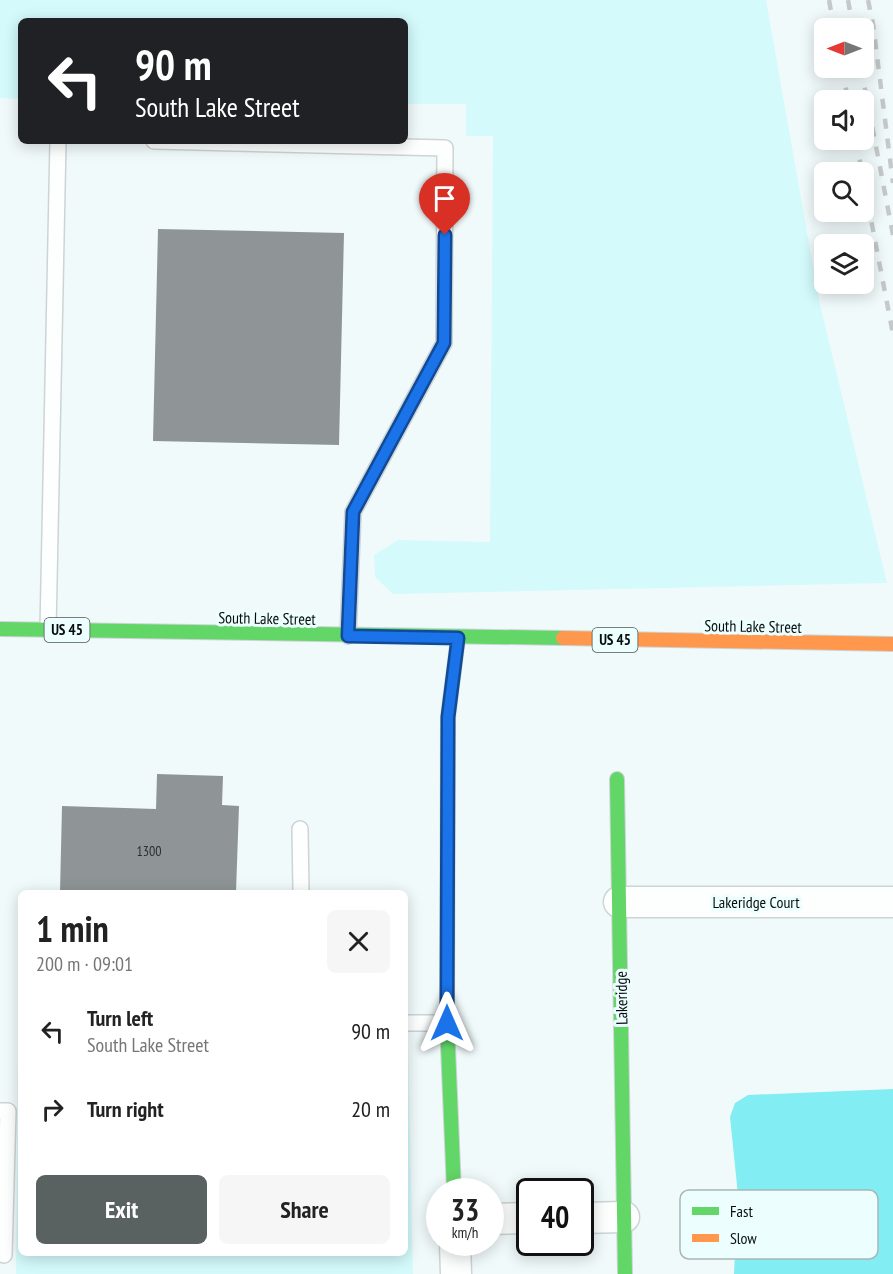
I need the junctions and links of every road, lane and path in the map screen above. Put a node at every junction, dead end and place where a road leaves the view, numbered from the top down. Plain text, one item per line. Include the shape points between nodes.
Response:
1 (58, 144) edge
2 (279, 144) edge
3 (0, 629) edge
4 (48, 630) junction
5 (348, 636) junction
6 (458, 638) junction
7 (893, 644) edge
8 (617, 779) dead end
9 (300, 829) dead end
10 (301, 890) edge
11 (619, 902) junction
12 (893, 902) edge
13 (408, 1023) edge
14 (447, 1023) junction
15 (0, 1111) edge
16 (453, 1178) edge
17 (624, 1217) junction
18 (594, 1218) edge
19 (4, 1255) dead end
20 (456, 1256) edge
21 (456, 1274) edge
22 (625, 1274) edge

1 - 4 lane
2 - 5 lane via 445,148 444,343 353,512
3 - 4 street, South Lake Street / US 45
4 - 5 street, South Lake Street / US 45
5 - 6 street, South Lake Street / US 45
6 - 7 street, South Lake Street / US 45
6 - 14 street via 448,717
8 - 11 street, Lakeridge
9 - 10 lane
11 - 12 street, Lakeridge Court
11 - 17 street, Lakeridge
13 - 14 lane
14 - 16 street
15 - 19 lane via 9,1111
17 - 18 street
17 - 22 street, Lakeridge
20 - 21 street

